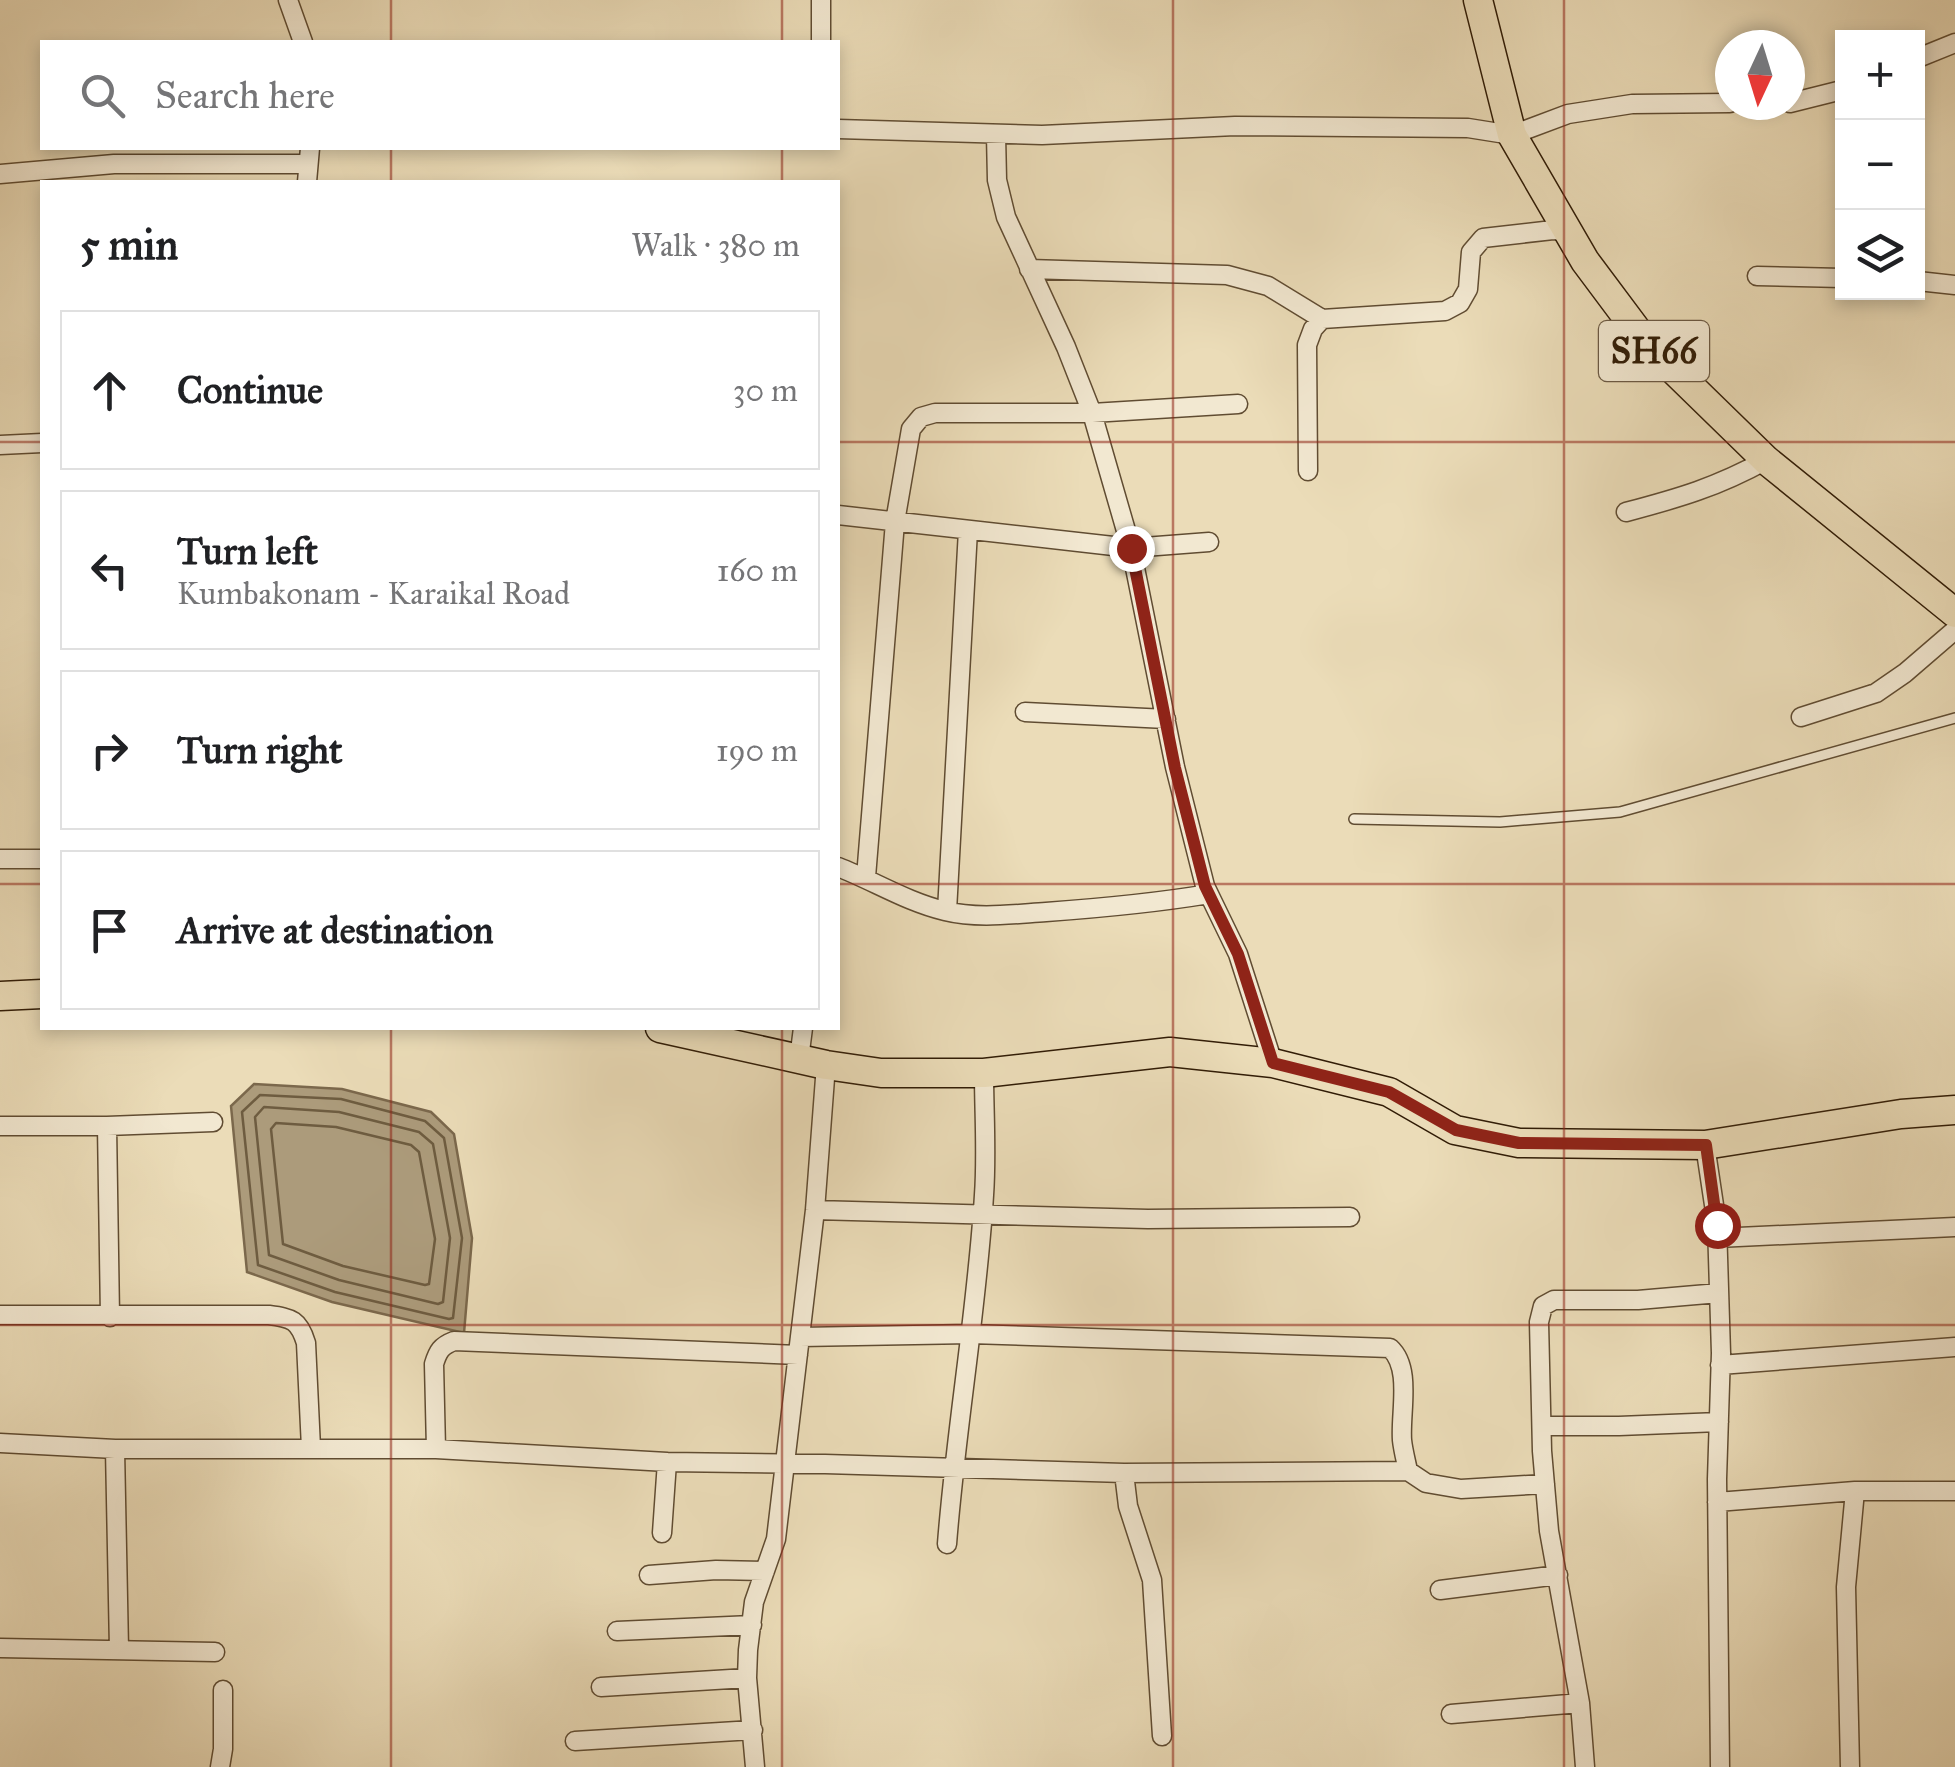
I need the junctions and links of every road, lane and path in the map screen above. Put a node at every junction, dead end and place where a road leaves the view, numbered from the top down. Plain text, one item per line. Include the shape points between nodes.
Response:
1 (288, 0) edge
2 (821, 0) edge
3 (1478, 0) edge
4 (301, 40) edge
5 (821, 40) edge
6 (1955, 43) edge
7 (1925, 55) edge
8 (1835, 92) edge
9 (1805, 99) edge
10 (1715, 103) edge
11 (840, 129) edge
12 (996, 135) junction
13 (1512, 135) junction
14 (308, 165) edge
15 (0, 174) edge
16 (1567, 230) junction
17 (1029, 269) junction
18 (1756, 276) dead end
19 (1835, 278) edge
20 (1925, 282) edge
21 (1955, 285) edge
22 (1322, 319) junction
23 (1238, 404) dead end
24 (1092, 414) junction
25 (40, 444) edge
26 (0, 445) edge
27 (1766, 460) junction
28 (1308, 471) dead end
29 (1626, 512) dead end
30 (840, 516) edge
31 (895, 522) junction
32 (968, 530) junction
33 (1209, 542) dead end
34 (1131, 548) junction
35 (1955, 612) edge
36 (1955, 630) edge
37 (1025, 712) dead end
38 (1801, 717) dead end
39 (1955, 718) edge
40 (1166, 719) junction
41 (1354, 819) dead end
42 (0, 859) edge
43 (40, 859) edge
44 (840, 868) edge
45 (866, 878) junction
46 (1209, 894) junction
47 (947, 912) junction
48 (40, 994) edge
49 (0, 996) edge
50 (669, 1030) edge
51 (804, 1030) edge
52 (813, 1062) junction
53 (1273, 1063) junction
54 (984, 1072) junction
55 (1955, 1096) edge
56 (1955, 1110) edge
57 (1901, 1114) junction
58 (213, 1122) dead end
59 (0, 1126) edge
60 (107, 1126) junction
61 (1706, 1145) junction
62 (816, 1210) junction
63 (982, 1216) junction
64 (1350, 1217) dead end
65 (1955, 1227) edge
66 (1717, 1238) junction
67 (1719, 1293) junction
68 (0, 1316) edge
69 (110, 1317) junction
70 (971, 1334) junction
71 (799, 1346) junction
72 (1955, 1346) edge
73 (1720, 1365) junction
74 (1719, 1422) junction
75 (1542, 1426) junction
76 (0, 1443) edge
77 (312, 1448) junction
78 (114, 1449) junction
79 (436, 1449) junction
80 (666, 1462) junction
81 (785, 1464) junction
82 (953, 1468) junction
83 (1408, 1471) junction
84 (1124, 1473) junction
85 (1545, 1484) junction
86 (1854, 1491) junction
87 (1955, 1492) edge
88 (1718, 1502) junction
89 (662, 1532) dead end
90 (947, 1544) dead end
91 (765, 1571) junction
92 (1558, 1574) junction
93 (650, 1576) dead end
94 (1440, 1590) dead end
95 (752, 1624) junction
96 (616, 1631) dead end
97 (0, 1648) edge
98 (118, 1649) junction
99 (215, 1652) dead end
100 (746, 1678) junction
101 (601, 1687) dead end
102 (224, 1690) dead end
103 (1580, 1703) junction
104 (1452, 1714) dead end
105 (753, 1730) junction
106 (1162, 1736) dead end
107 (575, 1741) dead end
108 (220, 1767) edge
109 (756, 1767) edge
110 (1584, 1767) edge
111 (1720, 1767) edge
112 (1850, 1767) edge

1 - 4 street
2 - 5 street
3 - 13 main road, SH66
6 - 7 street
8 - 9 street
10 - 13 street via 1632,104 1568,114
11 - 12 street
12 - 13 street via 1235,126 1468,128
12 - 17 street via 1006,217
13 - 16 main road, SH66
14 - 15 street via 114,164
16 - 22 street via 1483,238 1471,252 1468,289 1445,311
16 - 27 main road, SH66 via 1647,344
17 - 22 street via 1227,275 1268,286
17 - 24 street
18 - 19 street
20 - 21 street
22 - 28 street via 1307,345
23 - 24 street
24 - 31 street via 921,417 912,428
24 - 34 street
25 - 26 street
27 - 29 street via 1714,486
27 - 35 main road, SH66
30 - 31 street
31 - 32 street
31 - 45 street
32 - 34 street
32 - 47 street
33 - 34 street
34 - 40 street
36 - 38 street via 1876,693
37 - 40 street
39 - 41 lane via 1620,812 1500,822
40 - 46 street
42 - 43 street
44 - 45 street
45 - 47 street
46 - 47 street via 1035,913
46 - 53 street via 1238,954
48 - 49 main road
50 - 52 main road
51 - 52 street
52 - 54 main road via 882,1073
52 - 62 street
53 - 54 main road via 1170,1052
53 - 61 main road via 1389,1092 1456,1130 1503,1140
54 - 63 street
55 - 57 main road via 1914,1104
56 - 57 main road
57 - 61 main road
58 - 60 street
59 - 60 street
60 - 69 street
61 - 66 street
62 - 63 street
62 - 71 street
63 - 64 street
63 - 70 street
65 - 66 street
66 - 67 street
67 - 73 street
67 - 75 street via 1554,1300 1543,1306
68 - 69 street
69 - 77 street via 288,1318 300,1326 306,1343
70 - 71 street
70 - 82 street
70 - 83 street via 1390,1348 1402,1373
71 - 79 street via 454,1341 443,1346 434,1364
71 - 81 street
72 - 73 street
73 - 74 street
74 - 75 street
74 - 88 street
75 - 85 street
76 - 78 street
77 - 78 street
77 - 79 street
78 - 98 street
79 - 80 street
80 - 81 street
80 - 89 street
81 - 82 street
81 - 91 street
82 - 84 street
82 - 90 street
83 - 84 street
83 - 85 street via 1426,1484 1461,1489
84 - 106 street via 1152,1580
85 - 92 street
86 - 87 street
86 - 88 street
86 - 112 street via 1846,1587
88 - 111 street
91 - 93 street
91 - 95 street
92 - 94 street
92 - 103 street
95 - 96 street
95 - 100 street
97 - 98 street
98 - 99 street
100 - 101 street
100 - 105 street
102 - 108 street
103 - 104 street
103 - 110 street
105 - 107 street
105 - 109 street

